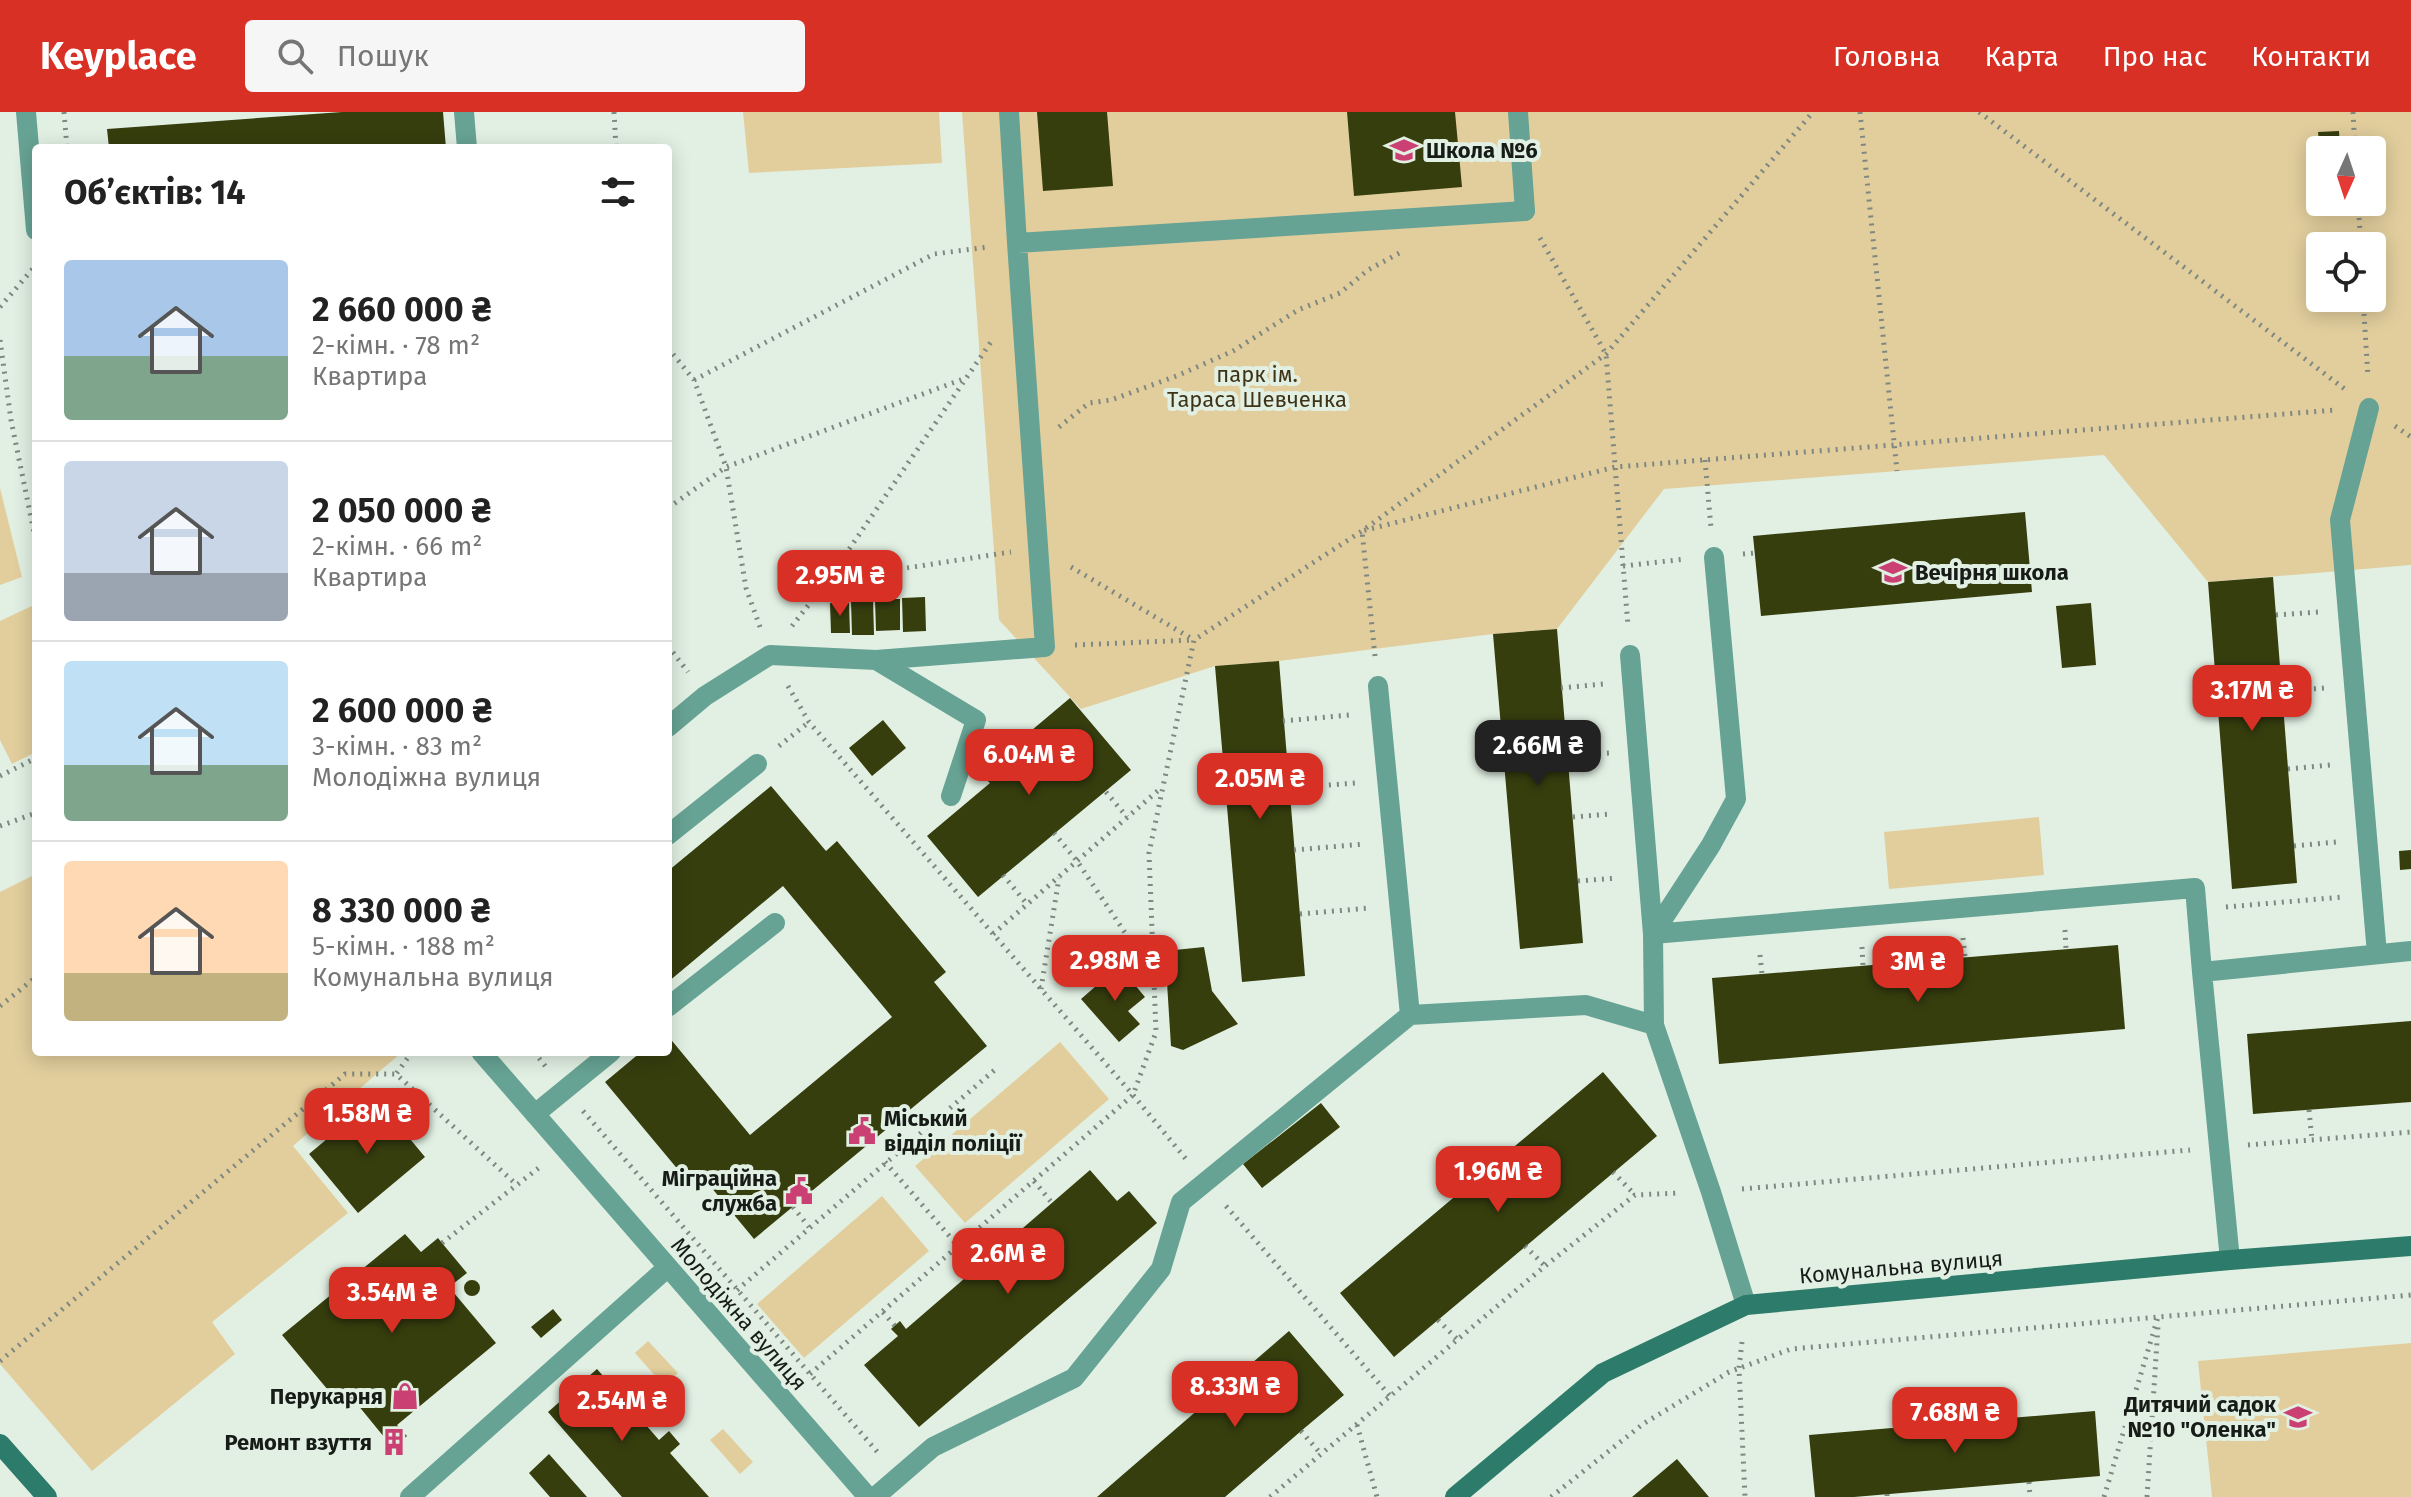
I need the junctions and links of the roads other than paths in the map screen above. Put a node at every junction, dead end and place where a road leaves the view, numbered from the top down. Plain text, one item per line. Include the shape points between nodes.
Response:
1 (26, 112) edge
2 (464, 112) edge
3 (1009, 112) edge
4 (1518, 112) edge
5 (467, 144) edge
6 (32, 183) edge
7 (1017, 243) junction
8 (2369, 408) road end
9 (1714, 557) road end
10 (1630, 655) road end
11 (876, 660) junction
12 (1378, 686) road end
13 (672, 724) edge
14 (757, 764) dead end
15 (951, 796) dead end
16 (672, 832) edge
17 (775, 923) dead end
18 (1653, 934) junction
19 (2411, 951) edge
20 (2377, 954) junction
21 (2202, 972) junction
22 (672, 1004) edge
23 (1410, 1015) junction
24 (1654, 1025) junction
25 (484, 1056) edge
26 (606, 1056) edge
27 (535, 1114) junction
28 (2411, 1246) edge
29 (2230, 1260) junction
30 (667, 1268) junction
31 (1746, 1305) junction
32 (0, 1444) edge
33 (47, 1497) edge
34 (410, 1497) edge
35 (868, 1497) edge
36 (875, 1497) edge
37 (1455, 1497) edge

1 - 6 street
2 - 5 street
3 - 7 street
4 - 7 street via 1525,211
7 - 11 street via 1045,647
8 - 20 street via 2340,520
9 - 18 street via 1736,799
10 - 18 street
11 - 13 street via 770,655
11 - 15 street via 976,720
12 - 23 street
14 - 16 street
17 - 22 street
18 - 21 street via 2195,888
18 - 24 street
19 - 20 street
20 - 21 street
21 - 29 street
23 - 24 street via 1586,1005
23 - 36 street via 1181,1202 1161,1269 1074,1378 933,1447
24 - 31 street
25 - 27 street, Молодіжна вулиця
26 - 27 street
27 - 30 street, Молодіжна вулиця
28 - 29 main road, Комунальна вулиця
29 - 31 main road, Комунальна вулиця
30 - 34 street
30 - 35 street, Молодіжна вулиця
31 - 37 main road, Комунальна вулиця via 1603,1373
32 - 33 main road

